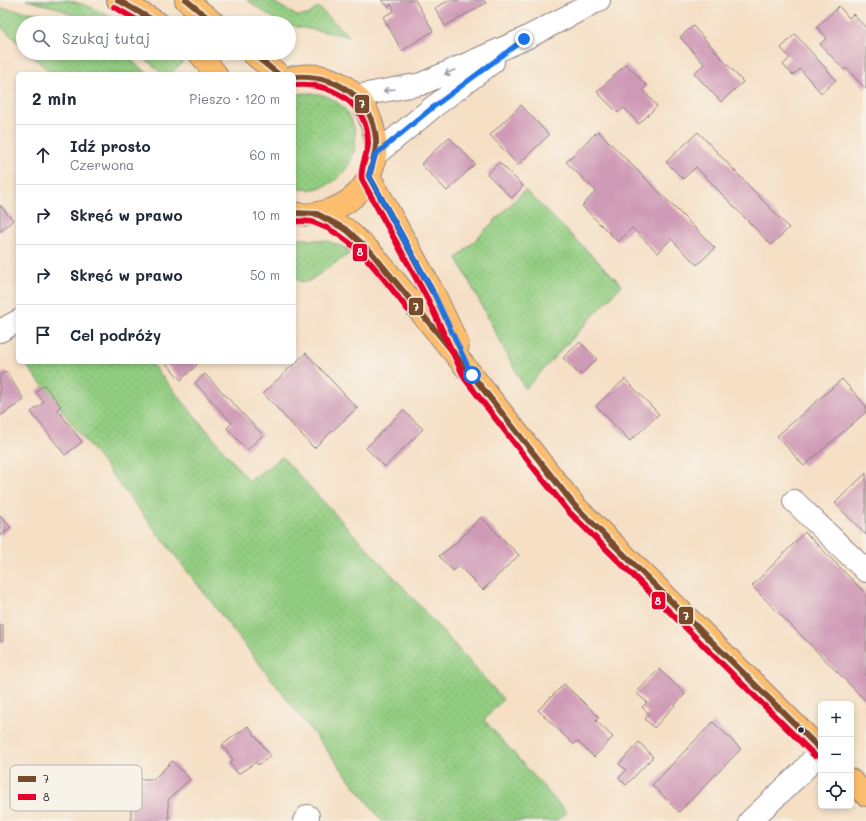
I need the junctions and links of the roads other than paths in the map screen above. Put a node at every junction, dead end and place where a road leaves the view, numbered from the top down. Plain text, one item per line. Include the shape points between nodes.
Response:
1 (118, 0) edge
2 (186, 0) edge
3 (600, 0) edge
4 (146, 16) edge
5 (205, 16) edge
6 (524, 39) junction
7 (205, 60) edge
8 (261, 60) edge
9 (214, 72) edge
10 (276, 72) edge
11 (296, 77) edge
12 (356, 96) junction
13 (375, 155) junction
14 (369, 176) junction
15 (296, 213) edge
16 (317, 214) junction
17 (16, 322) edge
18 (0, 331) edge
19 (472, 375) junction
20 (794, 502) dead end
21 (866, 571) edge
22 (818, 747) edge
23 (818, 753) edge
24 (854, 783) edge
25 (866, 795) edge
26 (750, 821) edge

1 - 4 main road
2 - 5 main road
3 - 6 street
6 -> 12 street via 421,84
6 - 13 street via 432,108
7 - 9 main road
8 - 10 main road
11 - 12 main road via 322,77 340,84
12 - 13 main road via 369,113 375,134
13 - 14 main road
14 - 16 main road via 356,194 338,207
14 - 19 main road via 435,296
15 - 16 main road
16 - 19 main road via 347,230 371,252
17 - 18 street
19 - 22 main road via 575,506
20 - 21 street
23 - 26 street
24 - 25 main road

